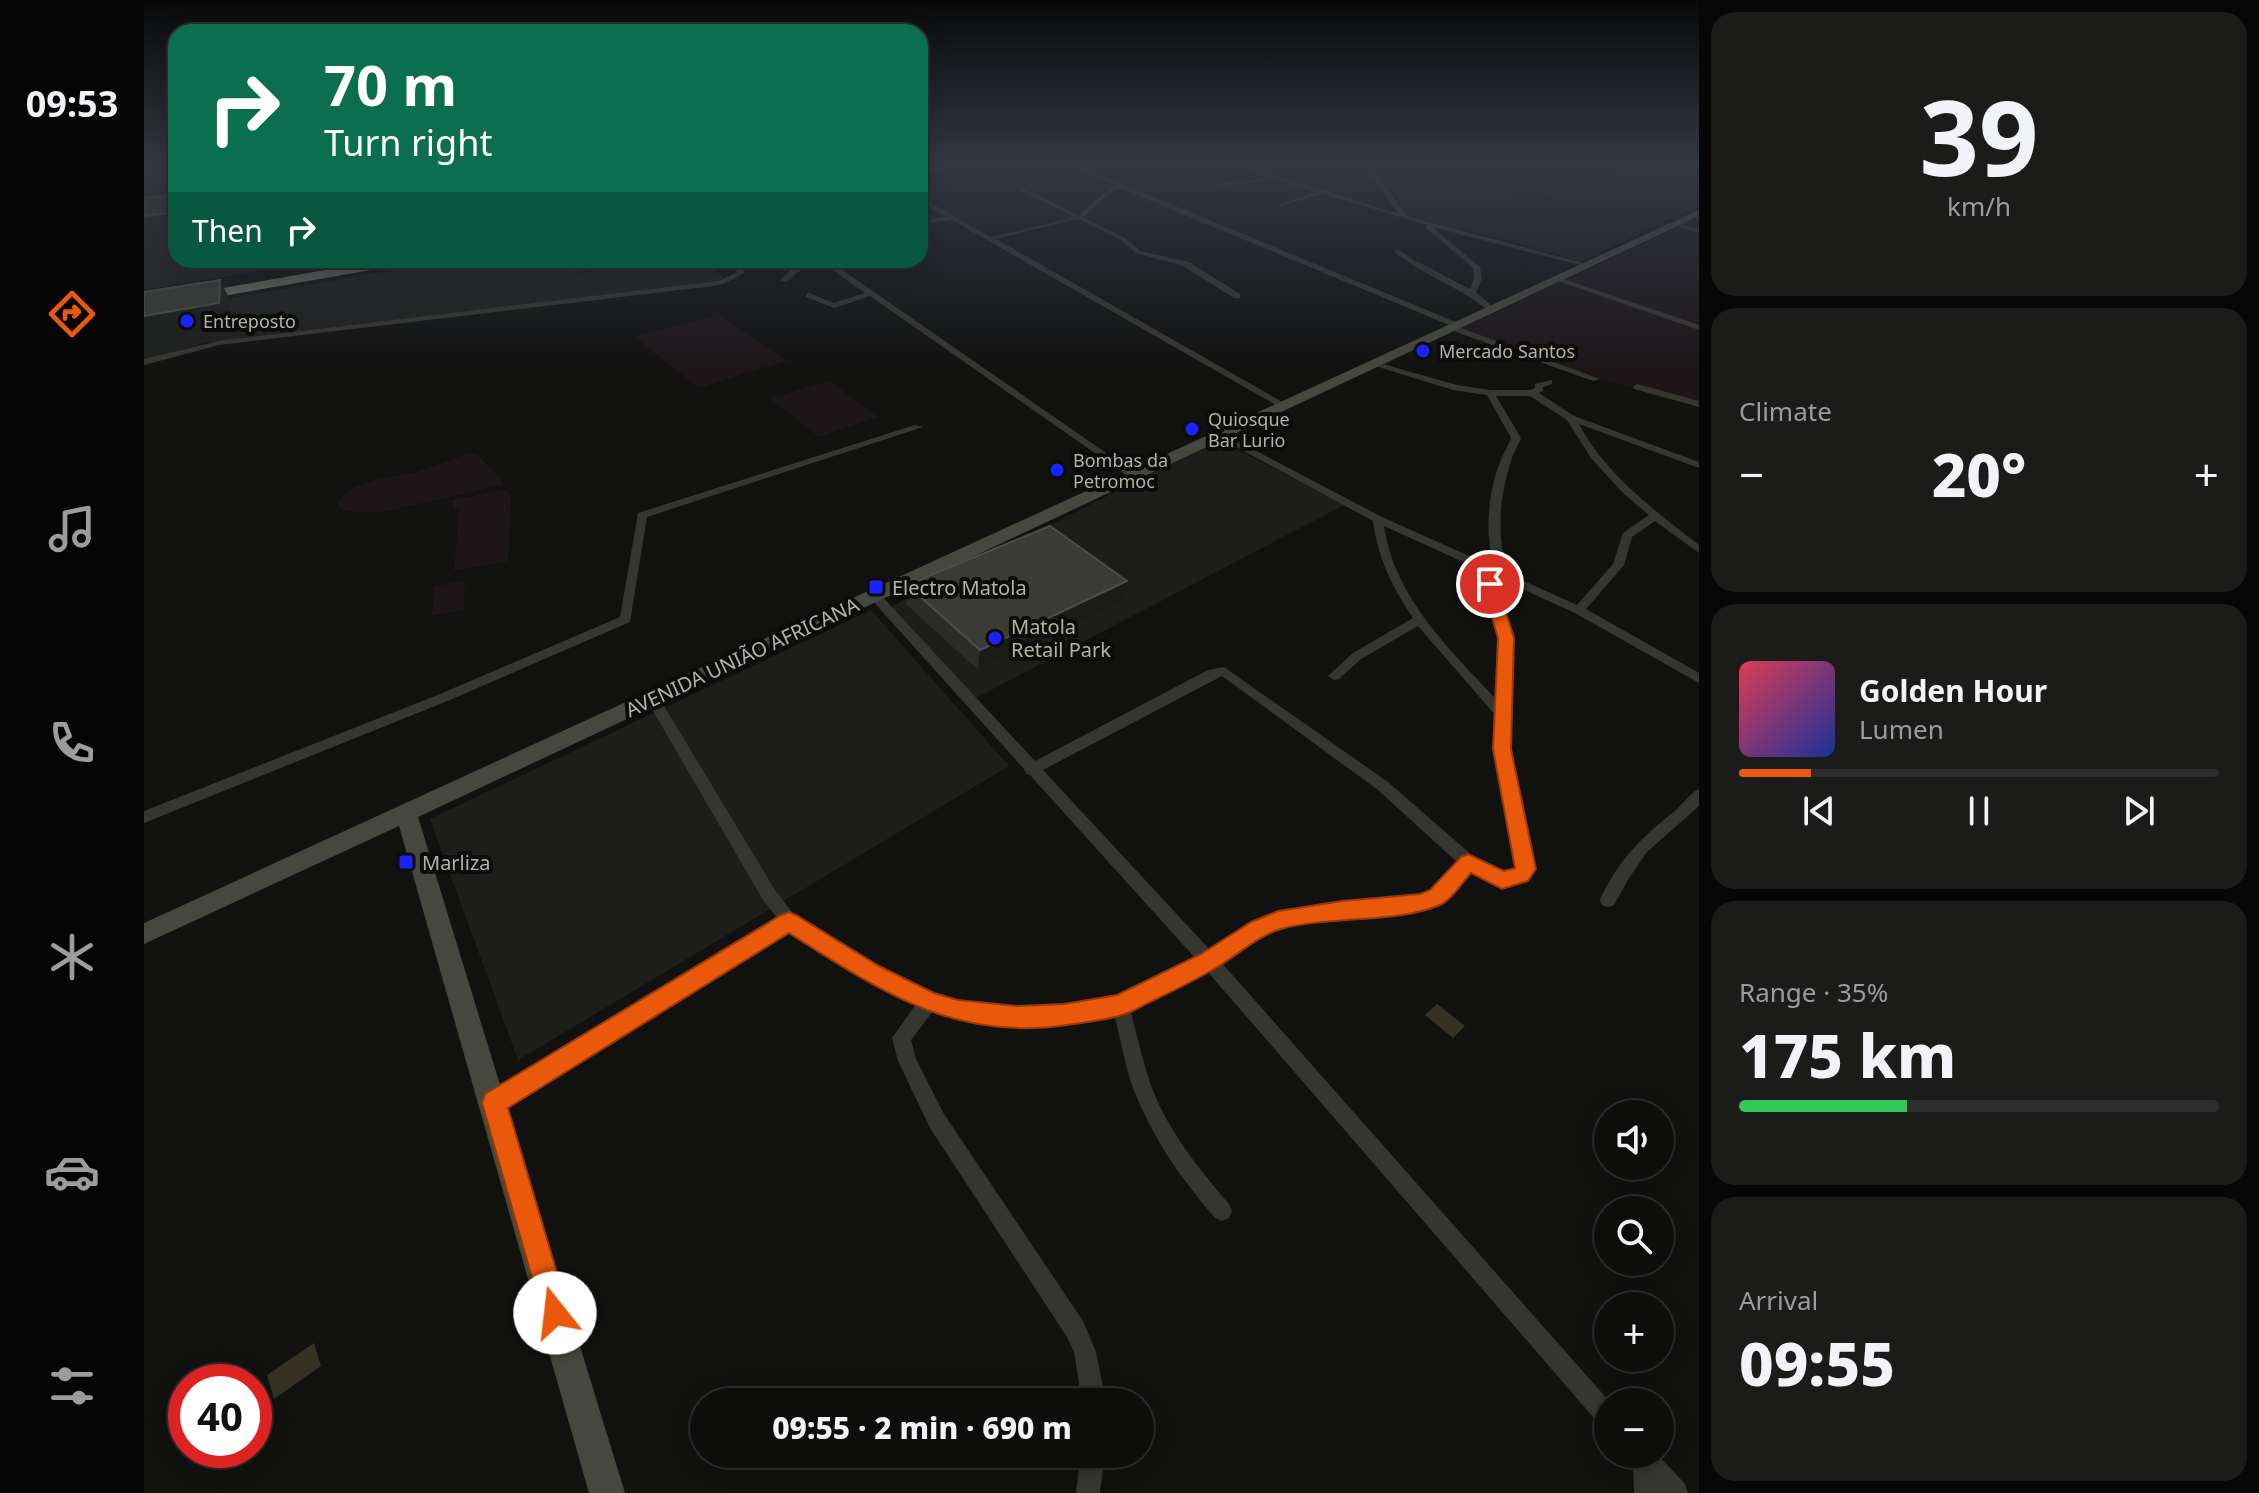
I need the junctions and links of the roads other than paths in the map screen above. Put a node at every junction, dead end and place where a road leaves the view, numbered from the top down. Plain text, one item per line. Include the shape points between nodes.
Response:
1 (975, 231) edge
2 (1022, 231) edge
3 (1106, 231) edge
4 (1226, 231) edge
5 (1432, 231) edge
6 (1454, 231) edge
7 (1661, 231) edge
8 (989, 239) junction
9 (1397, 251) dead end
10 (1587, 265) junction
11 (328, 268) edge
12 (360, 268) edge
13 (737, 268) edge
14 (799, 268) edge
15 (835, 268) edge
16 (1558, 278) junction
17 (784, 280) dead end
18 (872, 293) junction
19 (1472, 293) junction
20 (809, 295) dead end
21 (1237, 296) dead end
22 (144, 298) edge
23 (144, 306) edge
24 (1490, 308) junction
25 (1453, 326) junction
26 (1699, 328) edge
27 (144, 362) edge
28 (1375, 363) junction
29 (1596, 379) dead end
30 (1549, 382) dead end
31 (1637, 387) dead end
32 (1490, 393) junction
33 (1532, 393) junction
34 (1699, 404) edge
35 (1283, 406) junction
36 (1571, 418) junction
37 (918, 427) dead end
38 (1221, 436) junction
39 (1699, 465) edge
40 (1133, 475) junction
41 (1655, 516) junction
42 (1378, 519) junction
43 (1699, 550) edge
44 (1486, 567) junction
45 (1501, 572) junction
46 (874, 595) junction
47 (1579, 610) junction
48 (1421, 619) junction
49 (1334, 676) dead end
50 (1699, 679) edge
51 (653, 699) junction
52 (1502, 714) junction
53 (1031, 770) junction
54 (1698, 799) edge
55 (406, 814) junction
56 (144, 817) edge
57 (1468, 862) junction
58 (1608, 900) dead end
59 (789, 921) junction
60 (144, 934) edge
61 (1209, 961) junction
62 (929, 1002) junction
63 (1120, 1005) junction
64 (494, 1103) junction
65 (1222, 1211) dead end
66 (1091, 1388) edge
67 (1594, 1401) edge
68 (1091, 1468) edge
69 (1644, 1468) edge
70 (1654, 1468) edge
71 (607, 1493) edge
72 (1088, 1493) edge
73 (1646, 1493) edge
74 (1676, 1493) edge

1 - 8 street
2 - 8 street
3 - 21 street via 1138,252 1186,264
4 - 25 street
5 - 19 street via 1476,267
6 - 10 street
7 - 10 main road, AVENIDA UNIÃO AFRICANA
8 - 35 street
9 - 19 street
10 - 16 main road, AVENIDA UNIÃO AFRICANA
11 - 22 highway
12 - 23 highway
13 - 27 street via 741,273 721,283 219,343
14 - 17 street
15 - 18 street
16 - 24 main road, AVENIDA UNIÃO AFRICANA
16 - 26 street
18 - 20 street via 834,306
18 - 40 street
19 - 24 street
24 - 25 main road, AVENIDA UNIÃO AFRICANA
25 - 28 main road, AVENIDA UNIÃO AFRICANA
25 - 29 street
28 - 32 street via 1436,384
28 - 35 main road, AVENIDA UNIÃO AFRICANA
30 - 33 street
31 - 34 street
32 - 33 street
32 - 45 street via 1516,438 1493,514
33 - 36 street
35 - 38 main road, AVENIDA UNIÃO AFRICANA
36 - 39 street
36 - 41 street via 1585,443
37 - 56 street via 642,515 626,619
38 - 40 main road, AVENIDA UNIÃO AFRICANA
38 - 42 street
40 - 46 main road, AVENIDA UNIÃO AFRICANA
41 - 43 street
41 - 47 street via 1627,535 1618,565
42 - 44 street
42 - 48 street via 1394,580
44 - 45 street
44 - 52 street via 1506,638
45 - 47 street
46 - 51 main road, AVENIDA UNIÃO AFRICANA
46 - 53 street
47 - 50 street
48 - 49 street via 1357,656
48 - 52 street
51 - 55 main road, AVENIDA UNIÃO AFRICANA
51 - 59 street
52 - 57 street via 1502,749 1526,869 1502,880
53 - 57 street via 1224,671 1383,786
53 - 61 street
54 - 58 street via 1631,862
55 - 60 main road, AVENIDA UNIÃO AFRICANA
55 - 64 main road
57 - 61 street via 1438,897 1278,921
59 - 62 street
59 - 64 street
61 - 63 street
61 - 67 street
62 - 63 street via 1017,1017
62 - 66 street via 901,1038 907,1061 937,1121 1075,1329
63 - 65 street via 1156,1118 1190,1174
64 - 71 main road
68 - 72 street
69 - 73 street
70 - 74 street

